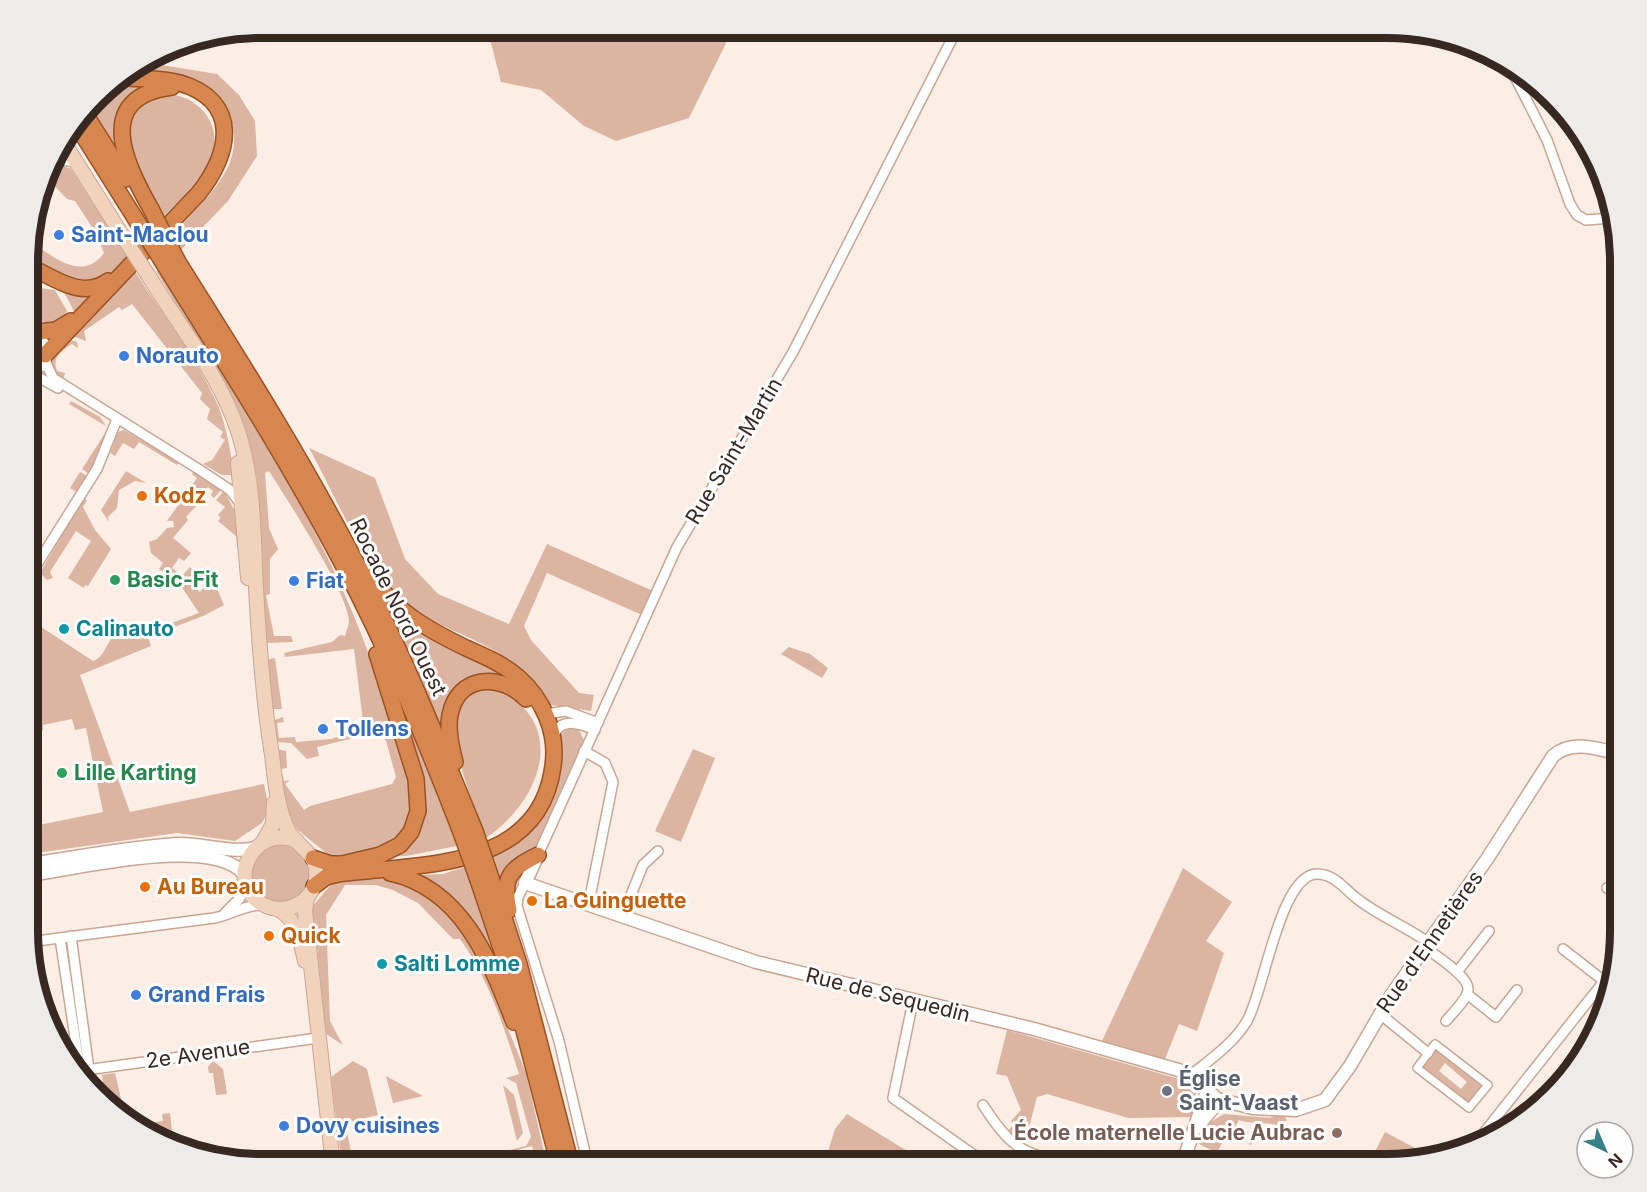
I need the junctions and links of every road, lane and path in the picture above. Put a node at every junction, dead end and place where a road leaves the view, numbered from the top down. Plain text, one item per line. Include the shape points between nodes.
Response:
1 (952, 38) edge
2 (133, 78) edge
3 (1517, 80) edge
4 (190, 87) junction
5 (88, 120) edge
6 (80, 130) edge
7 (67, 148) edge
8 (62, 160) edge
9 (76, 162) junction
10 (144, 213) junction
11 (1605, 219) edge
12 (171, 263) junction
13 (129, 265) junction
14 (38, 270) edge
15 (100, 295) junction
16 (38, 330) edge
17 (38, 334) edge
18 (44, 357) junction
19 (200, 357) junction
20 (38, 366) edge
21 (38, 377) edge
22 (103, 410) junction
23 (117, 419) junction
24 (200, 470) junction
25 (241, 484) junction
26 (252, 497) junction
27 (243, 511) junction
28 (332, 519) junction
29 (341, 562) junction
30 (38, 563) edge
31 (546, 714) junction
32 (596, 726) junction
33 (548, 737) junction
34 (584, 751) junction
35 (1610, 752) edge
36 (468, 833) junction
37 (297, 842) junction
38 (259, 845) junction
39 (658, 851) dead end
40 (538, 855) junction
41 (313, 858) junction
42 (38, 863) edge
43 (339, 864) junction
44 (514, 868) junction
45 (378, 871) junction
46 (38, 874) edge
47 (245, 877) junction
48 (484, 878) junction
49 (527, 880) junction
50 (1607, 888) dead end
51 (1610, 890) edge
52 (311, 891) junction
53 (587, 903) junction
54 (263, 905) junction
55 (278, 909) junction
56 (623, 915) junction
57 (214, 918) junction
58 (1489, 931) dead end
59 (71, 936) junction
60 (60, 938) junction
61 (38, 941) edge
62 (1428, 945) junction
63 (1563, 949) dead end
64 (1457, 972) junction
65 (1604, 981) joint
66 (1517, 990) dead end
67 (1467, 994) junction
68 (314, 1001) junction
69 (913, 1001) junction
70 (1379, 1013) junction
71 (1446, 1021) dead end
72 (318, 1038) junction
73 (1428, 1053) junction
74 (82, 1064) edge
75 (82, 1065) edge
76 (548, 1067) junction
77 (87, 1070) edge
78 (1191, 1075) junction
79 (539, 1082) junction
80 (1207, 1091) junction
81 (1222, 1101) junction
82 (983, 1105) dead end
83 (1490, 1126) joint
84 (1486, 1130) edge
85 (1193, 1133) junction
86 (1026, 1153) joint
87 (332, 1154) edge
88 (556, 1154) edge
89 (568, 1154) edge
90 (585, 1154) edge
91 (972, 1154) edge
92 (1030, 1154) edge
93 (1186, 1154) edge

1 - 32 street, Rue Saint-Martin via 790,358 677,547
2 - 4 highway
3 - 11 street via 1547,140 1572,208 1586,220
4 - 10 highway via 148,93 133,104 123,122 124,157
4 - 13 highway via 210,100 222,117 225,140 221,157 198,194
5 - 10 highway
6 - 10 highway
7 - 9 main road
8 - 9 street
9 - 19 main road, bridge
10 - 12 highway, bridge
12 - 28 highway, Rocade Nord Ouest via 274,418
12 - 29 highway, Rocade Nord Ouest
13 - 14 highway via 102,285 86,290
13 - 15 highway
15 - 16 highway via 63,327
15 - 18 highway
17 - 18 street via 44,341
18 - 20 street
18 - 22 street via 52,376
19 - 25 main road via 230,427
19 - 26 main road via 233,416
21 - 22 street
22 - 23 street
23 - 24 street
23 - 30 street via 97,469
24 - 25 street
24 - 27 street via 233,494
25 - 26 street
25 - 27 main road
26 - 37 main road via 266,715 281,809
27 - 38 main road via 259,716 275,813 273,824
28 - 31 highway via 378,587 395,605 429,630 510,671
28 - 36 highway, Rocade Nord Ouest via 428,716
29 - 36 highway, Rocade Nord Ouest
29 - 43 highway via 382,668 419,800 415,824 400,845 380,855
31 - 32 street via 566,711
31 - 33 highway
32 - 33 street via 566,723
32 - 34 street, Rue Saint-Martin
33 - 36 highway via 527,699 504,682 480,681 456,699 450,715 450,735
33 - 43 highway via 538,790 522,816 498,836 441,856
33 - 45 highway via 554,760 547,788 532,816 517,832 489,850 458,861
34 - 40 street, Rue Saint-Martin
34 - 53 street via 604,763 613,782
35 - 62 street, Rue d'Ennetières via 1577,747 1565,748 1553,756
36 - 48 highway, Rocade Nord Ouest, bridge
37 - 38 main road via 280,837
37 - 41 main road
38 - 42 street via 234,851 172,844
38 - 47 main road via 248,858
39 - 56 street via 643,865
40 - 44 highway
40 - 49 street, Rue Saint-Martin
41 - 43 highway
41 - 52 main road via 316,870
44 - 49 highway
44 - 76 highway via 508,877 507,900 537,1008
45 - 52 highway via 332,875
45 - 79 highway via 426,887 461,916 506,1002
46 - 47 street via 183,855 227,861
47 - 54 main road via 251,895
47 - 57 street via 235,904
48 - 76 highway, Rocade Nord Ouest via 519,964
48 - 79 highway, Rocade Nord Ouest
49 - 53 street, Rue de Sequedin
49 - 90 street via 517,906 559,1041
50 - 51 street
52 - 55 main road via 294,906
52 - 68 main road via 305,911
53 - 56 street, Rue de Sequedin
54 - 55 main road
54 - 57 street via 251,905
55 - 68 main road via 295,926
56 - 69 street, Rue de Sequedin via 748,960
57 - 59 street
58 - 64 street
59 - 60 street
59 - 75 street
60 - 61 street
60 - 74 street
62 - 64 street
62 - 70 street, Rue d'Ennetières
62 - 78 street via 1331,877 1307,877 1295,888 1285,909 1261,990 1247,1022
63 - 65 street
64 - 67 street via 1467,982
65 - 83 street
66 - 67 street via 1496,1017
67 - 71 street
68 - 72 main road
69 - 78 street, Rue de Sequedin via 1035,1029
69 - 91 street via 893,1098
70 - 73 street
70 - 81 street, Rue d'Ennetières via 1341,1080 1320,1103 1281,1111
72 - 77 street, 2e Avenue
72 - 87 main road
73 - 73 street via 1435,1044 1488,1085 1469,1108 1417,1068
76 - 89 highway, Rocade Nord Ouest
78 - 80 street, Rue de Sequedin
79 - 88 highway, Rocade Nord Ouest
80 - 81 street, Rue de Sequedin
80 - 85 street
81 - 85 street
82 - 86 street via 1005,1136
83 - 84 street
85 - 93 street
86 - 92 street

